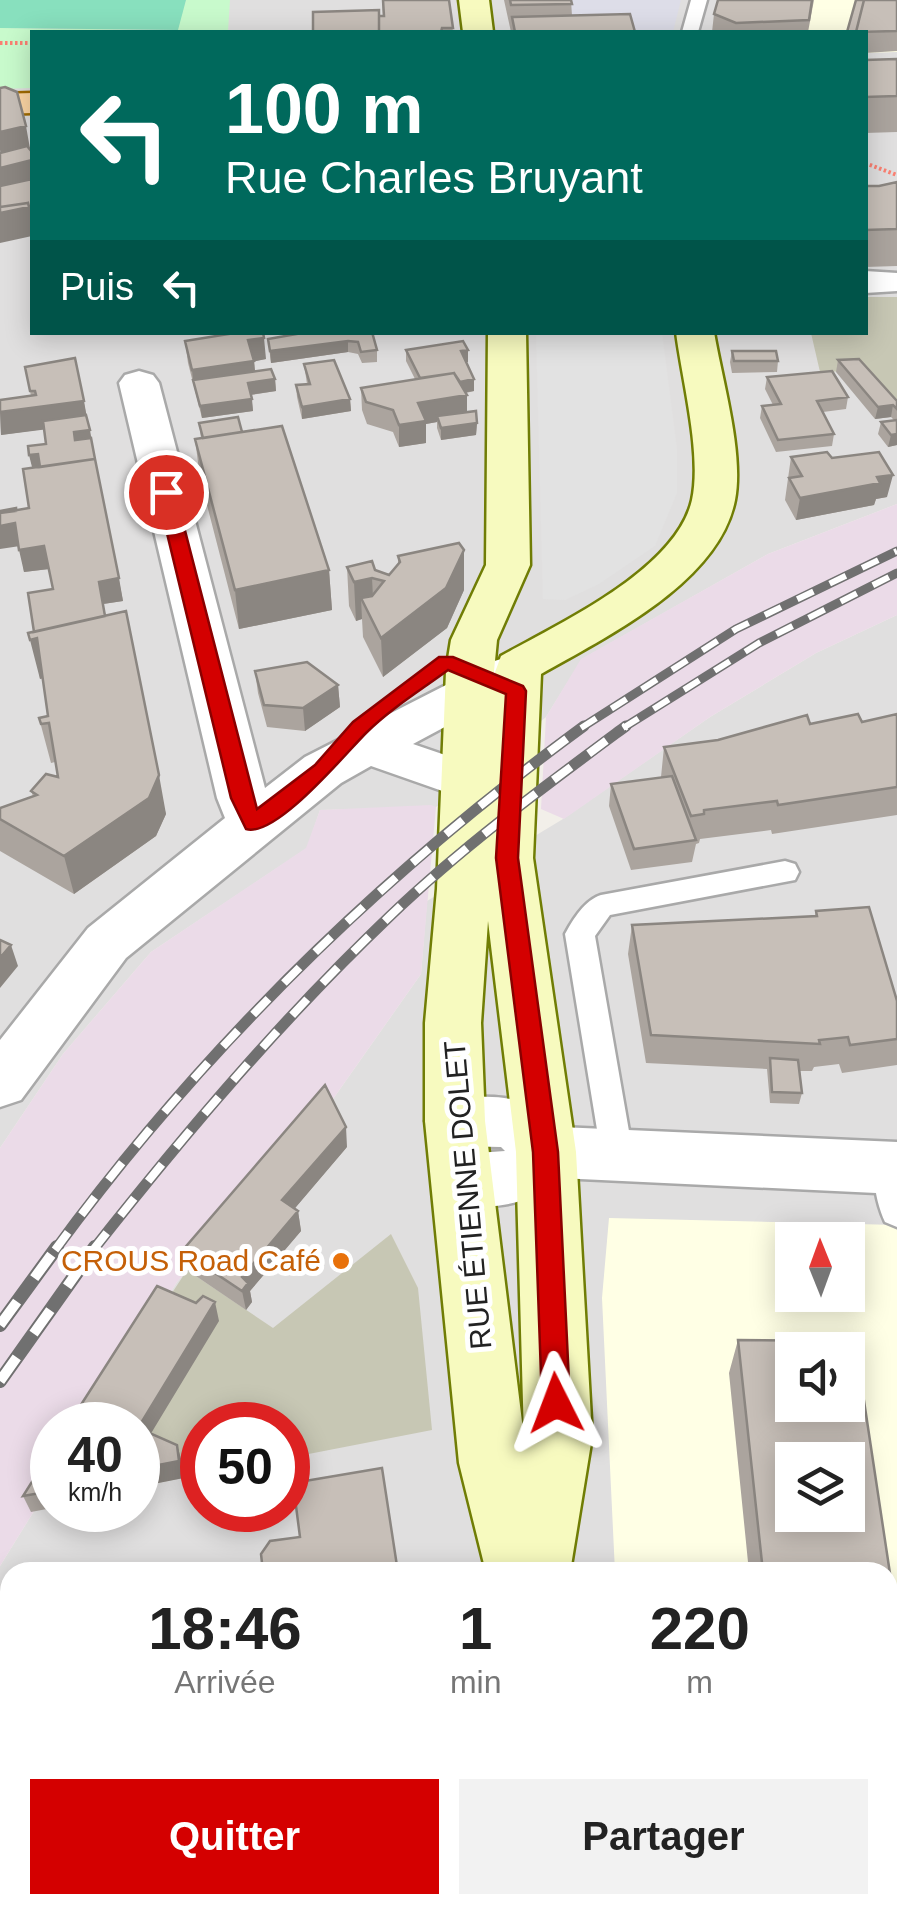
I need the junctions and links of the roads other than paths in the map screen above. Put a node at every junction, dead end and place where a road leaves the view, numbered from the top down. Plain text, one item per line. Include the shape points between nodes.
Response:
1 (474, 0) edge
2 (699, 0) edge
3 (478, 30) edge
4 (691, 30) edge
5 (30, 103) edge
6 (0, 104) edge
7 (507, 335) edge
8 (695, 335) edge
9 (138, 383) dead end
10 (508, 564) junction
11 (583, 630) junction
12 (484, 672) junction
13 (345, 758) junction
14 (468, 782) junction
15 (253, 823) junction
16 (784, 872) dead end
17 (0, 1083) edge
18 (459, 1150) junction
19 (546, 1152) junction
20 (617, 1154) junction
21 (895, 1183) edge
22 (519, 1562) edge
23 (537, 1562) edge

1 - 3 main road
2 - 4 lane
5 - 6 main road
7 - 10 main road
8 - 11 main road via 714,458 714,498 700,539 655,582
9 - 15 street
10 - 11 main road via 517,603 528,613
10 - 12 main road
11 - 12 main road
12 - 13 street
12 - 14 main road, RUE ÉTIENNE DOLET
12 - 19 main road
13 - 14 street
13 - 15 street
14 - 18 main road, RUE ÉTIENNE DOLET via 453,1023
15 - 17 street via 107,942
16 - 20 lane via 601,906 580,934
18 - 19 street via 519,1177
18 - 22 main road, RUE ÉTIENNE DOLET via 493,1463
19 - 20 street
19 - 23 main road via 558,1437
20 - 21 street

